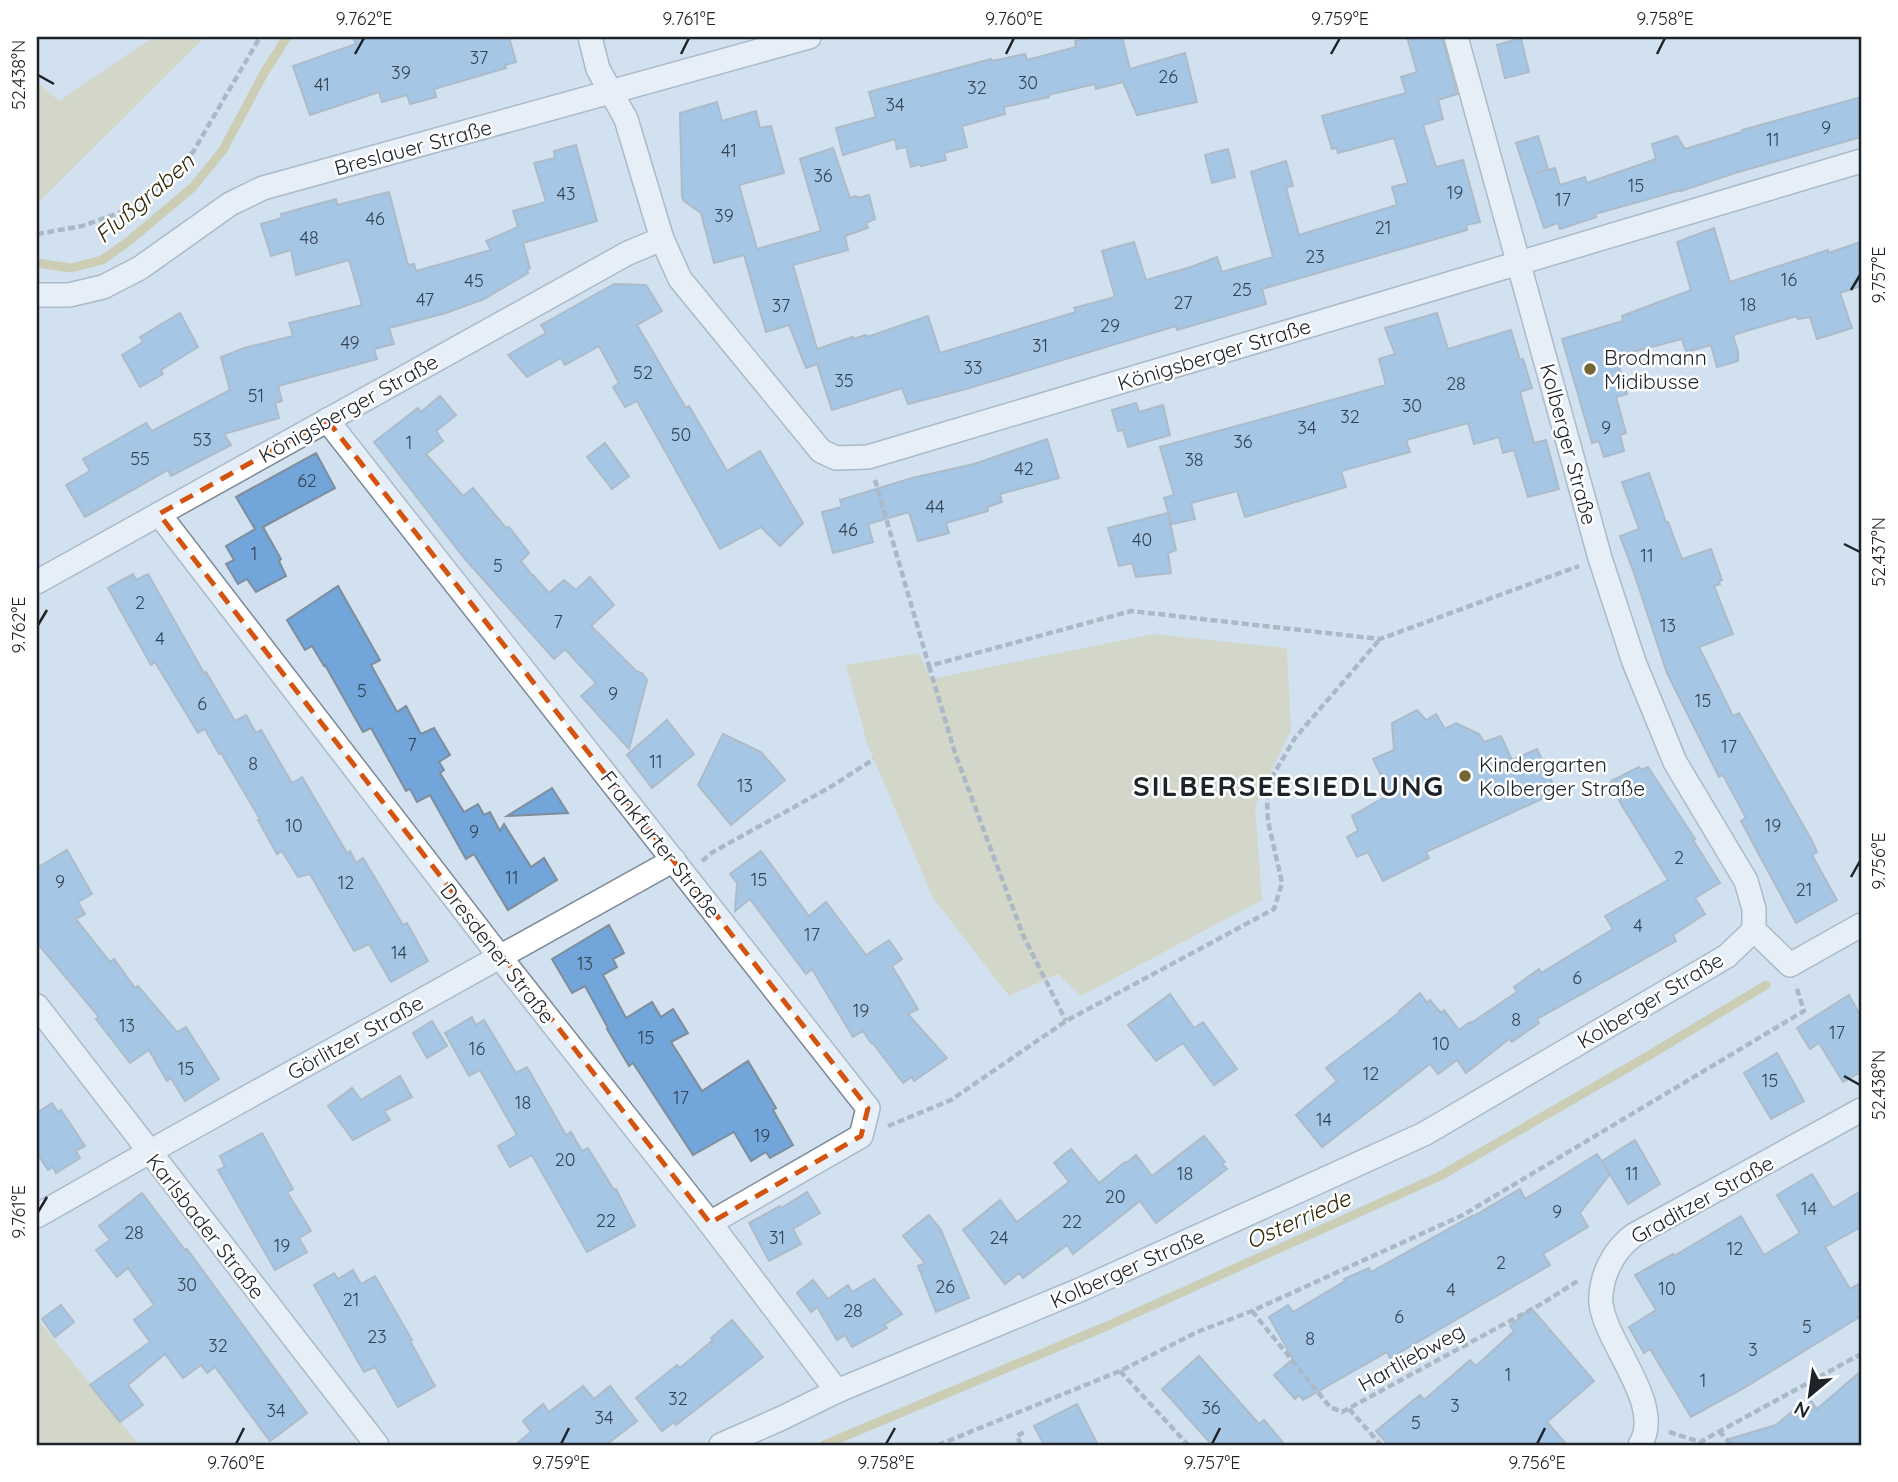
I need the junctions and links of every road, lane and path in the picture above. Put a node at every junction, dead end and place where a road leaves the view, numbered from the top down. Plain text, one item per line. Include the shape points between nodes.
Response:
1 (260, 37) edge
2 (590, 37) edge
3 (809, 37) edge
4 (1456, 37) edge
5 (610, 93) junction
6 (1861, 161) edge
7 (37, 234) edge
8 (662, 239) junction
9 (1520, 263) junction
10 (37, 295) edge
11 (327, 420) junction
12 (868, 457) junction
13 (159, 514) junction
14 (1600, 558) junction
15 (37, 582) edge
16 (1380, 639) junction
17 (929, 666) junction
18 (874, 759) dead end
19 (680, 868) junction
20 (1861, 925) edge
21 (1754, 930) junction
22 (500, 957) junction
23 (1790, 965) junction
24 (37, 1006) edge
25 (1066, 1021) junction
26 (1861, 1110) edge
27 (861, 1136) junction
28 (149, 1152) junction
29 (37, 1216) edge
30 (709, 1223) junction
31 (1612, 1258) junction
32 (1252, 1311) junction
33 (1861, 1354) edge
34 (1120, 1371) junction
35 (837, 1391) junction
36 (1349, 1409) junction
37 (1026, 1431) dead end
38 (1719, 1431) junction
39 (1643, 1435) edge
40 (377, 1445) edge
41 (721, 1445) edge
42 (938, 1445) edge
43 (1021, 1445) edge
44 (1188, 1445) edge
45 (1381, 1445) edge
46 (1731, 1445) edge

1 - 7 path via 193,152 159,187 124,211 82,226
2 - 5 street, Königsberger Straße
3 - 5 street, Breslauer Straße
4 - 9 street, Kolberger Straße
5 - 8 street, Königsberger Straße via 626,119
5 - 10 street, Breslauer Straße via 263,188 230,204 140,268 103,287 69,295
6 - 9 street, Königsberger Straße
8 - 11 street, Königsberger Straße via 628,253
8 - 12 street, Königsberger Straße via 680,279 821,451 836,458
9 - 12 street, Königsberger Straße
9 - 14 street, Kolberger Straße
11 - 13 street, Königsberger Straße
11 - 19 street, Frankfurter Straße
12 - 17 path
13 - 15 street, Königsberger Straße
13 - 22 street, Dresdener Straße
14 - 16 path
14 - 21 street, Kolberger Straße via 1634,662 1675,762 1745,881 1755,909
16 - 17 path via 1131,611
16 - 25 path via 1296,738 1273,775 1268,821 1282,883 1274,909
17 - 25 path via 956,756 1023,935
18 - 19 path
19 - 22 street, Görlitzer Straße
19 - 27 street, Frankfurter Straße via 868,1108
20 - 23 street
21 - 23 street
21 - 35 street, Kolberger Straße via 1727,956 1424,1134 1082,1289
22 - 28 street, Görlitzer Straße
22 - 30 street, Dresdener Straße
23 - 32 path via 1804,1011 1463,1215
24 - 28 street, Karlsbader Straße
25 - 27 path via 951,1100
26 - 31 street, Graditzer Straße via 1634,1235
27 - 30 street
28 - 29 street, Görlitzer Straße
28 - 40 street, Karlsbader Straße
30 - 35 street, Dresdener Straße
31 - 36 path, Hartliebweg via 1543,1303
31 - 39 street, Graditzer Straße via 1601,1303 1645,1408
32 - 34 path via 1197,1332
32 - 36 path, Hartliebweg via 1330,1407 1342,1412
33 - 38 path
34 - 42 path
34 - 44 path
35 - 41 street, Kolberger Straße
36 - 45 path
37 - 43 path via 1017,1436
38 - 39 path via 1700,1442
38 - 46 path

